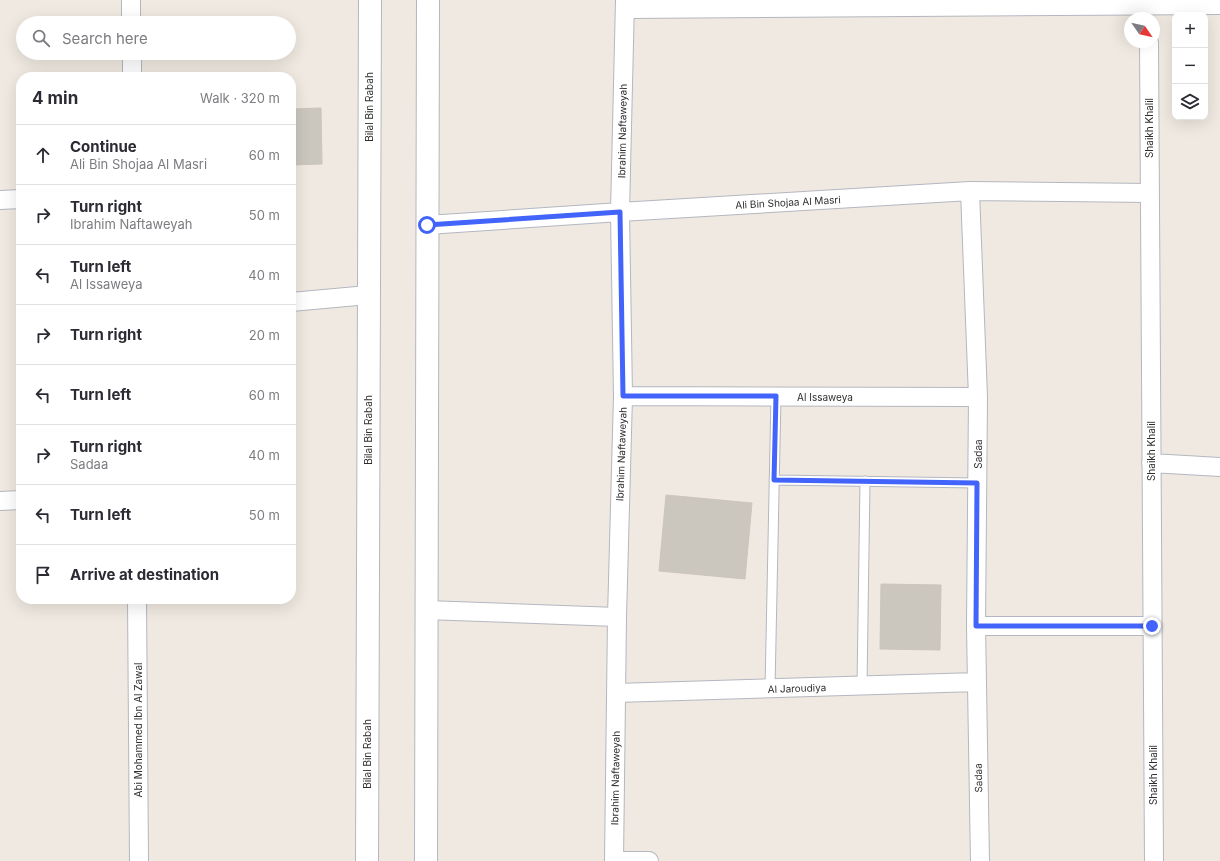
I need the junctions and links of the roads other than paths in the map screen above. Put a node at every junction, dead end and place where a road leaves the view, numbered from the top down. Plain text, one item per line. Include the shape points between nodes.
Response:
1 (131, 0) edge
2 (370, 0) edge
3 (428, 0) edge
4 (1029, 3) edge
5 (625, 5) edge
6 (1220, 5) edge
7 (1149, 12) edge
8 (131, 16) edge
9 (1149, 48) edge
10 (132, 60) edge
11 (132, 72) edge
12 (970, 191) junction
13 (1150, 193) junction
14 (16, 199) edge
15 (0, 200) edge
16 (620, 212) junction
17 (427, 225) junction
18 (368, 295) junction
19 (296, 302) edge
20 (623, 396) junction
21 (776, 396) junction
22 (978, 397) junction
23 (1152, 463) junction
24 (1220, 467) edge
25 (774, 480) junction
26 (865, 481) junction
27 (977, 483) junction
28 (16, 500) edge
29 (0, 501) edge
30 (137, 604) edge
31 (426, 610) junction
32 (617, 617) junction
33 (976, 626) junction
34 (1152, 626) junction
35 (977, 682) junction
36 (862, 686) junction
37 (770, 689) junction
38 (616, 693) junction
39 (138, 861) edge
40 (366, 861) edge
41 (426, 861) edge
42 (614, 861) edge
43 (649, 861) edge
44 (980, 861) edge
45 (1154, 861) edge

1 - 8 street
2 - 18 main road, Bilal Bin Rabah
3 - 17 main road
4 - 5 street
4 - 7 street
5 - 16 street, Ibrahim Naftaweyah
6 - 7 street
9 - 13 street, Shaikh Khalil
10 - 11 street
12 - 13 street, Ali Bin Shojaa Al Masri
12 - 16 street, Ali Bin Shojaa Al Masri
12 - 22 street, Sadaa
13 - 23 street, Shaikh Khalil
14 - 15 street
16 - 17 street, Ali Bin Shojaa Al Masri
16 - 20 street, Ibrahim Naftaweyah
17 - 31 main road
18 - 19 street
18 - 40 main road, Bilal Bin Rabah
20 - 21 street, Al Issaweya
20 - 32 street, Ibrahim Naftaweyah
21 - 22 street, Al Issaweya
21 - 25 lane
22 - 27 street, Sadaa
23 - 24 street
23 - 34 street, Shaikh Khalil
25 - 26 lane
25 - 37 lane
26 - 27 lane
26 - 36 lane
27 - 33 street, Sadaa
28 - 29 street
30 - 39 street, Abi Mohammed Ibn Al Zawal
31 - 32 street
31 - 41 main road
32 - 38 street, Ibrahim Naftaweyah
33 - 34 street
33 - 35 street, Sadaa
34 - 45 street, Shaikh Khalil
35 - 36 street, Al Jaroudiya
35 - 44 street, Sadaa
36 - 37 street, Al Jaroudiya
37 - 38 street, Al Jaroudiya
38 - 42 street, Ibrahim Naftaweyah
42 - 43 street

